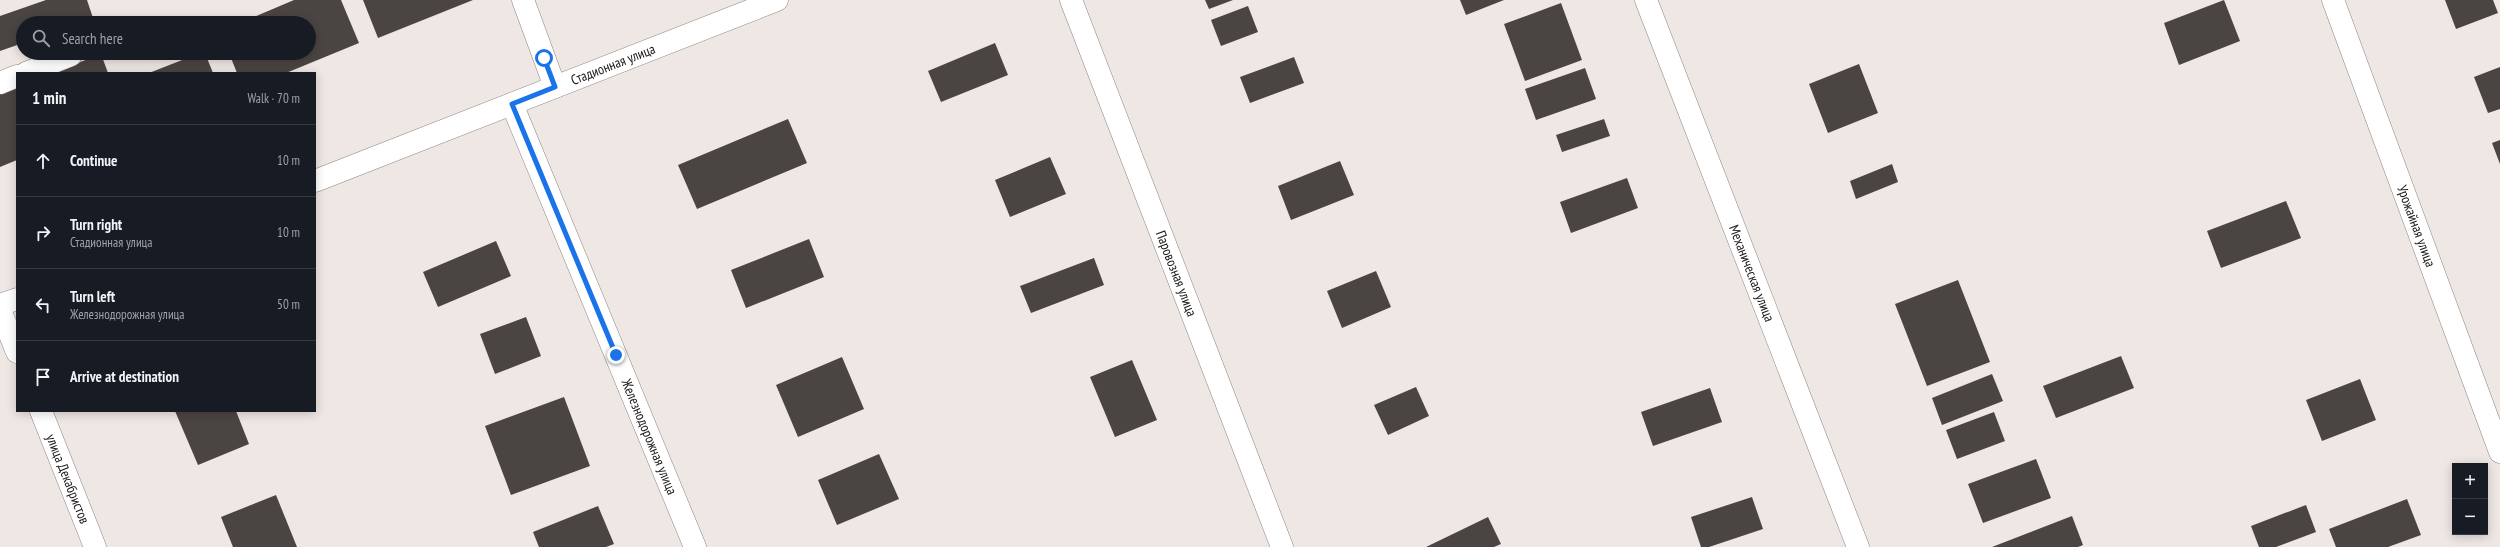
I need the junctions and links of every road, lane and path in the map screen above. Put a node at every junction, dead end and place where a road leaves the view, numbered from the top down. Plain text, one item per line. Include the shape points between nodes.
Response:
1 (523, 0) edge
2 (777, 0) edge
3 (1072, 0) edge
4 (1646, 0) edge
5 (2333, 0) edge
6 (60, 60) edge
7 (29, 72) edge
8 (16, 76) edge
9 (0, 83) edge
10 (555, 87) junction
11 (512, 104) junction
12 (316, 181) edge
13 (16, 298) edge
14 (0, 305) edge
15 (0, 310) edge
16 (16, 350) edge
17 (41, 412) edge
18 (2500, 452) edge
19 (95, 547) edge
20 (695, 547) edge
21 (1282, 547) edge
22 (1858, 547) edge

1 - 10 street
2 - 10 street, Стадионная улица
3 - 21 street, Паровозная улица
4 - 22 street, Механическая улица
5 - 18 street, Урожайная улица
6 - 7 street
8 - 9 street
10 - 11 street, Стадионная улица
11 - 12 street, Стадионная улица
11 - 20 street, Железнодорожная улица
13 - 14 street
15 - 16 street
17 - 19 street, улица Декабристов

